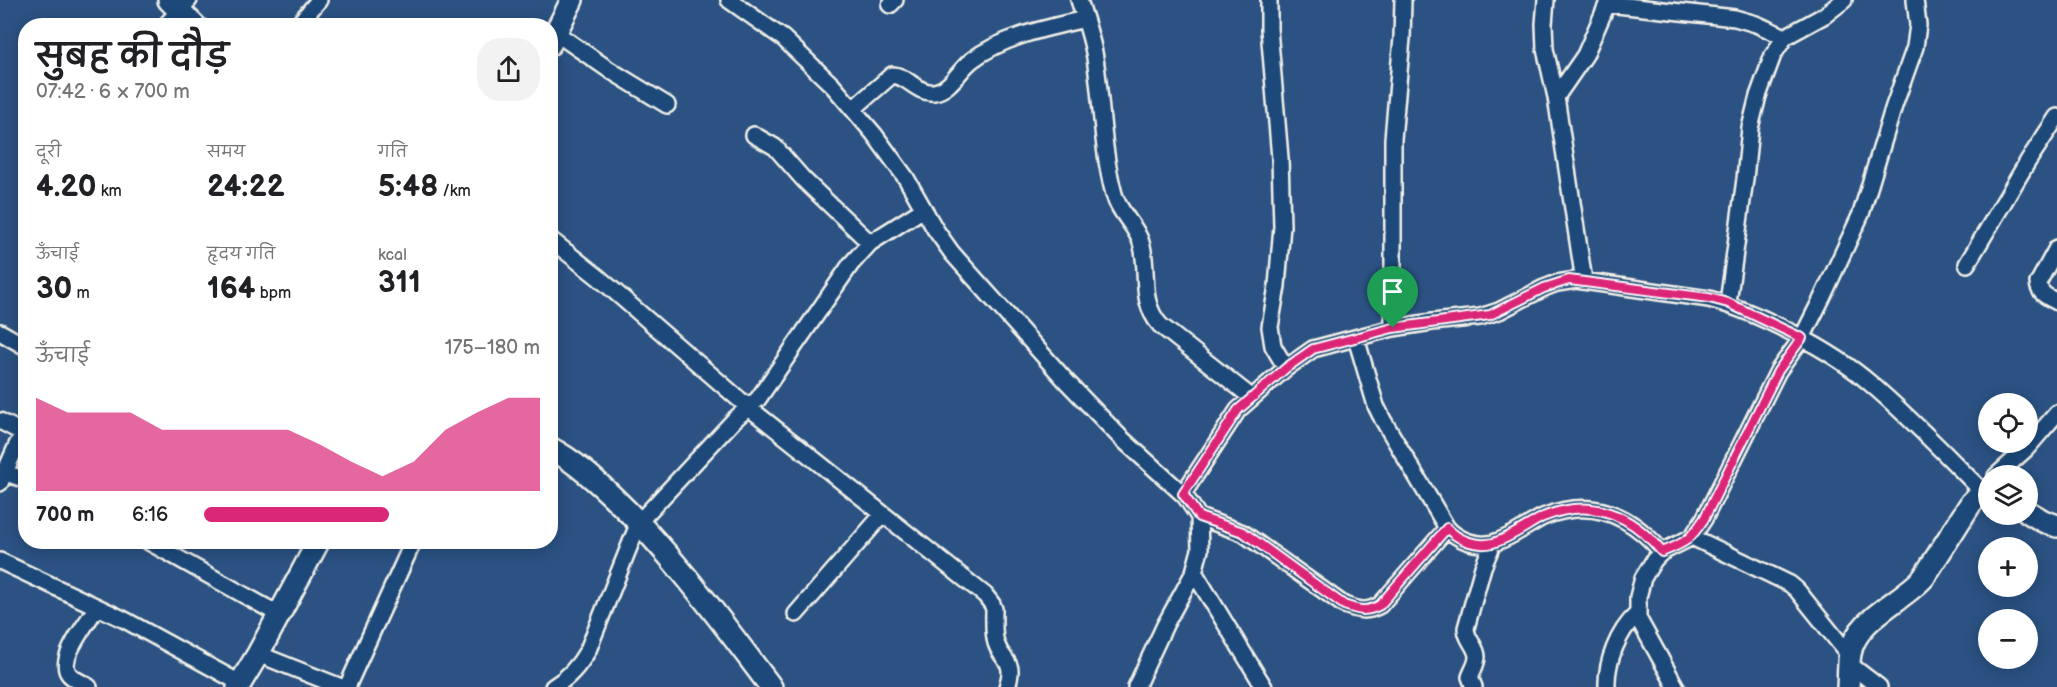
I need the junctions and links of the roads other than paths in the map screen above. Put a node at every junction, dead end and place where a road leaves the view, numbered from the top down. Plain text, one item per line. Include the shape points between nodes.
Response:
1 (320, 0) edge
2 (571, 0) edge
3 (729, 0) edge
4 (1079, 0) edge
5 (1269, 0) edge
6 (1403, 0) edge
7 (1546, 0) edge
8 (1844, 0) edge
9 (1915, 0) edge
10 (1608, 2) edge
11 (304, 18) edge
12 (1085, 20) junction
13 (558, 28) edge
14 (1785, 37) junction
15 (558, 42) edge
16 (1556, 97) junction
17 (667, 105) dead end
18 (853, 109) junction
19 (2057, 117) edge
20 (754, 135) dead end
21 (922, 210) junction
22 (870, 243) junction
23 (558, 246) edge
24 (2057, 248) edge
25 (1967, 264) dead end
26 (1584, 281) junction
27 (2057, 302) edge
28 (1728, 303) junction
29 (1393, 328) junction
30 (0, 332) edge
31 (1356, 338) junction
32 (1802, 338) junction
33 (18, 342) edge
34 (1286, 368) junction
35 (1251, 397) junction
36 (748, 407) junction
37 (2057, 413) edge
38 (0, 421) edge
39 (18, 427) edge
40 (18, 439) edge
41 (558, 453) edge
42 (2010, 465) edge
43 (1, 475) edge
44 (1978, 477) edge
45 (18, 478) edge
46 (1183, 494) junction
47 (1978, 496) edge
48 (883, 514) junction
49 (1199, 517) junction
50 (2038, 519) edge
51 (639, 522) junction
52 (2057, 526) edge
53 (1447, 528) junction
54 (1692, 537) junction
55 (1493, 543) junction
56 (162, 549) edge
57 (314, 549) edge
58 (410, 549) edge
59 (1662, 552) junction
60 (0, 561) edge
61 (1194, 572) junction
62 (97, 607) junction
63 (278, 614) junction
64 (796, 614) dead end
65 (1636, 615) junction
66 (258, 654) junction
67 (1849, 660) junction
68 (1468, 684) edge
69 (239, 685) edge
70 (563, 685) edge
71 (89, 687) edge
72 (341, 687) edge
73 (347, 687) edge
74 (771, 687) edge
75 (1007, 687) edge
76 (1136, 687) edge
77 (1264, 687) edge
78 (1607, 687) edge
79 (1676, 687) edge
80 (1848, 687) edge
81 (1879, 687) edge

1 - 11 street
2 - 13 street
3 - 18 street via 783,38
4 - 12 street
5 - 34 street via 1281,226 1270,327 1273,346
6 - 29 street via 1393,139
7 - 16 street via 1544,38
8 - 14 street
9 - 32 street via 1915,47 1861,214
10 - 14 street via 1736,18
10 - 16 street via 1586,54
12 - 18 street via 1023,35 998,46 975,58 937,91 919,89 892,75
12 - 35 street via 1096,61 1113,193 1142,243 1149,309 1160,325
14 - 28 street via 1773,55 1750,128
15 - 17 street
16 - 26 street
18 - 21 street via 906,178
19 - 25 street
20 - 22 street via 775,147
21 - 22 street
21 - 46 street via 952,253 1067,382
22 - 36 street via 844,272 766,388
23 - 36 street
24 - 27 street via 2038,286
26 - 28 street
26 - 29 street via 1557,283 1480,317
28 - 32 street
29 - 31 street
30 - 33 street
31 - 34 street via 1313,349
31 - 53 street via 1383,420
32 - 44 street via 1870,382
32 - 54 street via 1778,371
34 - 35 street
35 - 46 street via 1223,431
36 - 48 street
36 - 51 street
37 - 42 street
38 - 39 street
40 - 43 street
41 - 51 street via 577,465
43 - 45 street
46 - 49 street
47 - 67 street via 1915,588 1870,621 1855,639
48 - 64 street
48 - 75 street via 989,600 996,642 1010,665
49 - 53 street via 1243,532 1344,605 1358,610 1380,605
49 - 61 street via 1200,550
50 - 52 street
51 - 70 street via 588,650
51 - 74 street
53 - 55 street via 1461,540
54 - 59 street
54 - 67 street via 1790,584
55 - 59 street via 1558,512 1590,508 1620,516
55 - 68 street via 1466,628 1477,657
56 - 63 street
57 - 63 street
58 - 73 street
59 - 65 street via 1643,578
60 - 62 street
61 - 76 street
61 - 77 street
62 - 69 street
62 - 71 street via 69,651 66,663 72,677
63 - 66 street
65 - 78 street via 1623,631 1610,661
65 - 79 street
66 - 69 street
66 - 72 street
67 - 80 street
67 - 81 street

